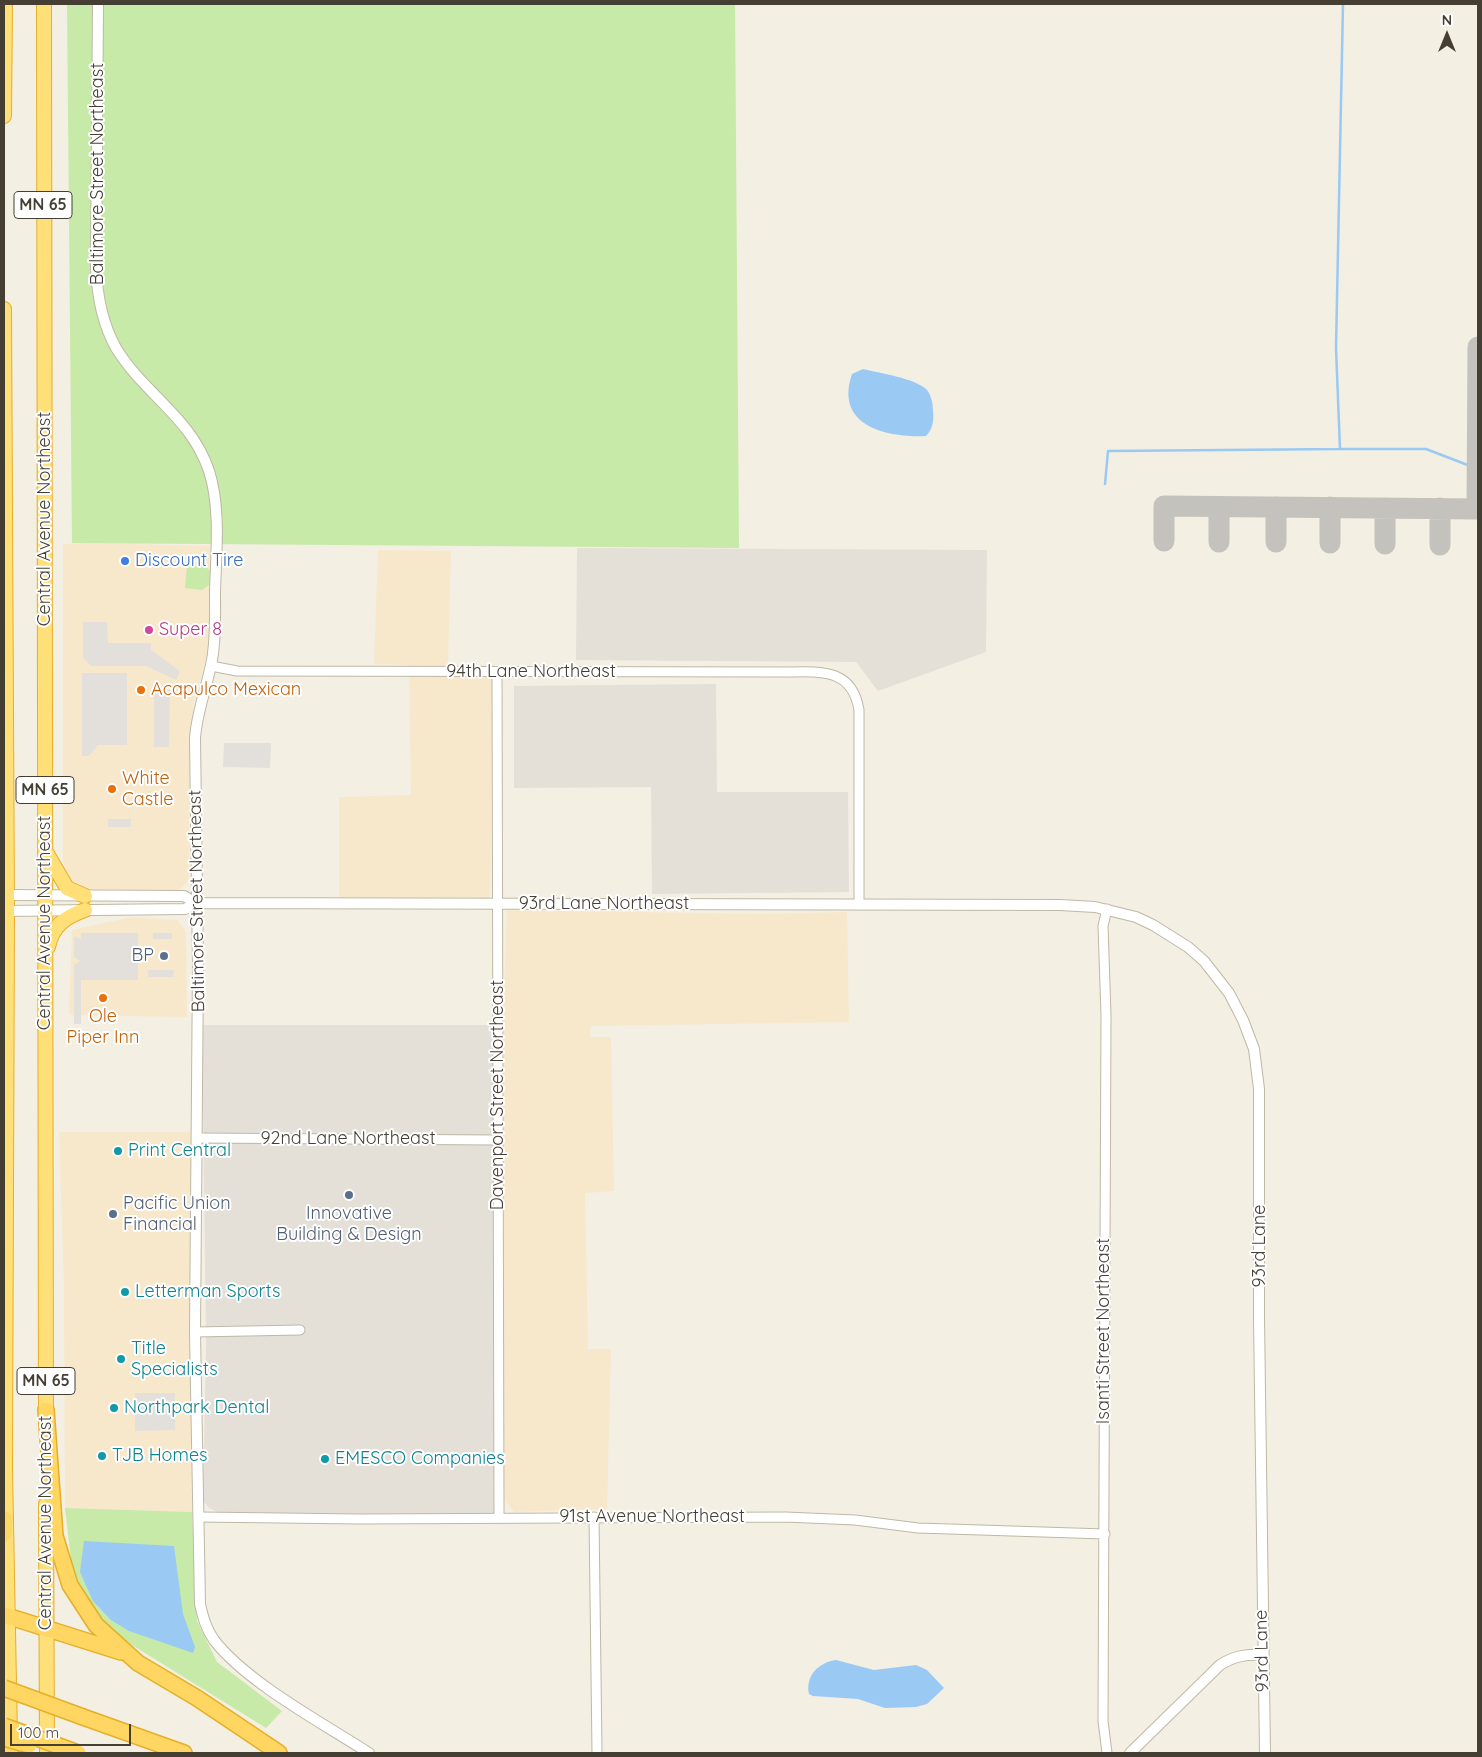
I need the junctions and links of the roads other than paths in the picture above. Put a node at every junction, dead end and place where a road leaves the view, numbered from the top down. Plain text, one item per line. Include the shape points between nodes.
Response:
1 (5, 4) edge
2 (44, 4) edge
3 (98, 4) edge
4 (4, 64) edge
5 (4, 116) edge
6 (4, 308) edge
7 (211, 666) junction
8 (497, 673) junction
9 (45, 848) junction
10 (5, 895) edge
11 (44, 896) junction
12 (85, 903) junction
13 (196, 903) junction
14 (498, 904) junction
15 (859, 904) junction
16 (1012, 904) joint
17 (1107, 909) junction
18 (5, 911) edge
19 (45, 911) junction
20 (45, 960) junction
21 (198, 1138) junction
22 (497, 1140) junction
23 (300, 1330) dead end
24 (195, 1332) junction
25 (46, 1410) junction
26 (199, 1517) junction
27 (594, 1517) junction
28 (499, 1518) junction
29 (5, 1526) edge
30 (1105, 1534) junction
31 (5, 1615) edge
32 (47, 1627) junction
33 (125, 1653) junction
34 (1262, 1655) junction
35 (6, 1684) edge
36 (4, 1726) edge
37 (8, 1749) edge
38 (47, 1753) edge
39 (56, 1753) edge
40 (78, 1753) edge
41 (184, 1753) edge
42 (279, 1753) edge
43 (369, 1753) edge
44 (597, 1753) edge
45 (1107, 1753) edge
46 (1130, 1753) edge
47 (1265, 1753) edge

1 - 4 highway
2 - 9 highway, Central Avenue Northeast / MN 65
3 - 7 street, Baltimore Street Northeast via 98,295 117,349 181,420 197,444 208,470 214,495 215,535 215,634
4 - 5 highway
6 - 10 highway, MN 65
7 - 8 street, 94th Lane Northeast via 237,671
7 - 13 street, Baltimore Street Northeast via 196,724
8 - 14 street, Davenport Street Northeast
8 - 15 street, 94th Lane Northeast via 811,672 830,674 850,684 859,710
9 - 11 highway, Central Avenue Northeast / MN 65
9 - 12 highway via 67,888
10 - 11 street, 93rd Lane Northeast
10 - 18 highway, MN 65
11 - 12 street, 93rd Lane Northeast
11 - 19 highway, Central Avenue Northeast / MN 65
12 - 13 street, 93rd Lane Northeast via 184,896
12 - 19 street, 93rd Lane Northeast
12 - 20 highway via 60,921 50,938
13 - 14 street, 93rd Lane Northeast
13 - 21 street, Baltimore Street Northeast
14 - 15 street, 93rd Lane Northeast
14 - 22 street, Davenport Street Northeast
15 - 16 street, 93rd Lane Northeast
16 - 17 street, 93rd Lane via 1081,905
17 - 30 street, Isanti Street Northeast via 1103,926 1106,1015
17 - 34 street, 93rd Lane via 1153,925 1204,961 1237,1006 1250,1034 1257,1064
18 - 19 street, 93rd Lane Northeast
18 - 29 highway, MN 65
19 - 20 highway, Central Avenue Northeast / MN 65
20 - 25 highway, Central Avenue Northeast / MN 65
21 - 22 street, 92nd Lane Northeast
21 - 24 street, Baltimore Street Northeast
22 - 28 street, Davenport Street Northeast
23 - 24 street
24 - 26 street, Baltimore Street Northeast
25 - 32 highway, Central Avenue Northeast / MN 65
25 - 33 highway via 55,1536 70,1585 96,1625
26 - 28 street, 91st Avenue Northeast
26 - 43 street, Baltimore Street Northeast via 200,1604 204,1624 214,1640 233,1660 270,1689
27 - 28 street, 91st Avenue Northeast
27 - 30 street, 91st Avenue Northeast via 785,1516 918,1528
27 - 44 street
29 - 31 highway, MN 65
30 - 45 street, Isanti Street Northeast via 1103,1721
31 - 32 highway
31 - 35 highway, MN 65
32 - 33 highway
32 - 38 highway, Central Avenue Northeast / MN 65
33 - 42 highway
34 - 46 street via 1246,1654 1220,1665
34 - 47 street, 93rd Lane
35 - 37 highway, MN 65
35 - 41 highway, bridge via 83,1717
36 - 40 highway, bridge
37 - 39 highway, bridge

